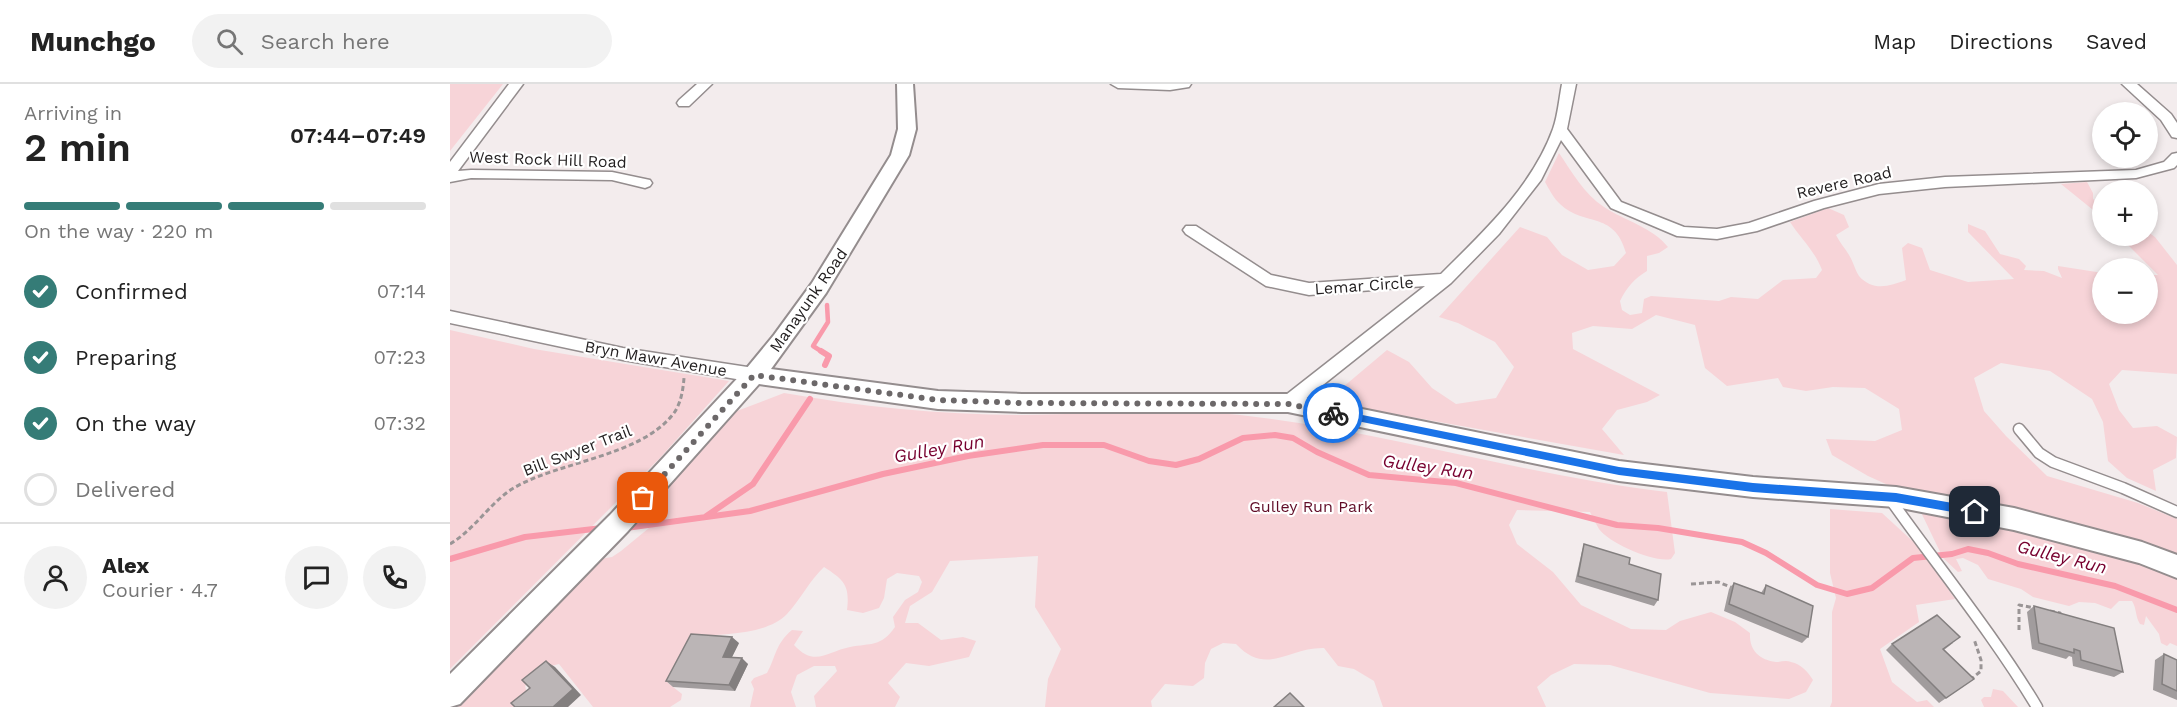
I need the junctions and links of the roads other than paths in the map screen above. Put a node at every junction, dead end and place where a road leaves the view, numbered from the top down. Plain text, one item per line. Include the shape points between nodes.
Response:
1 (516, 84) edge
2 (705, 84) edge
3 (1118, 84) edge
4 (1184, 84) edge
5 (1569, 84) edge
6 (2129, 84) edge
7 (908, 86) edge
8 (684, 103) dead end
9 (1560, 129) junction
10 (2177, 134) edge
11 (2177, 157) edge
12 (450, 172) edge
13 (450, 177) edge
14 (645, 183) dead end
15 (1191, 230) dead end
16 (1445, 279) junction
17 (450, 317) edge
18 (754, 375) junction
19 (1288, 404) junction
20 (2019, 429) dead end
21 (1888, 497) junction
22 (2177, 512) edge
23 (2177, 567) edge
24 (450, 694) edge
25 (2037, 707) edge

1 - 12 street
2 - 8 street
3 - 4 street
5 - 9 street
6 - 10 street via 2166,117
7 - 18 street, Manayunk Road via 905,143 895,167 813,297
9 - 11 street, Revere Road via 1616,205 1682,232 1717,234 1879,189 1945,182 2136,174 2169,165
9 - 16 street via 1536,177 1494,230
13 - 14 street, West Rock Hill Road via 602,176
15 - 16 street, Lemar Circle via 1266,280 1309,289
16 - 19 street
17 - 18 street, Bryn Mawr Avenue via 611,351
18 - 19 street, Bryn Mawr Avenue via 938,400
18 - 24 street, Manayunk Road via 615,528
19 - 21 street, Bryn Mawr Avenue via 1619,471 1753,487
20 - 22 lane via 2039,453 2053,462
21 - 23 street, Bryn Mawr Avenue via 2014,519 2142,553
21 - 25 lane via 2008,659

